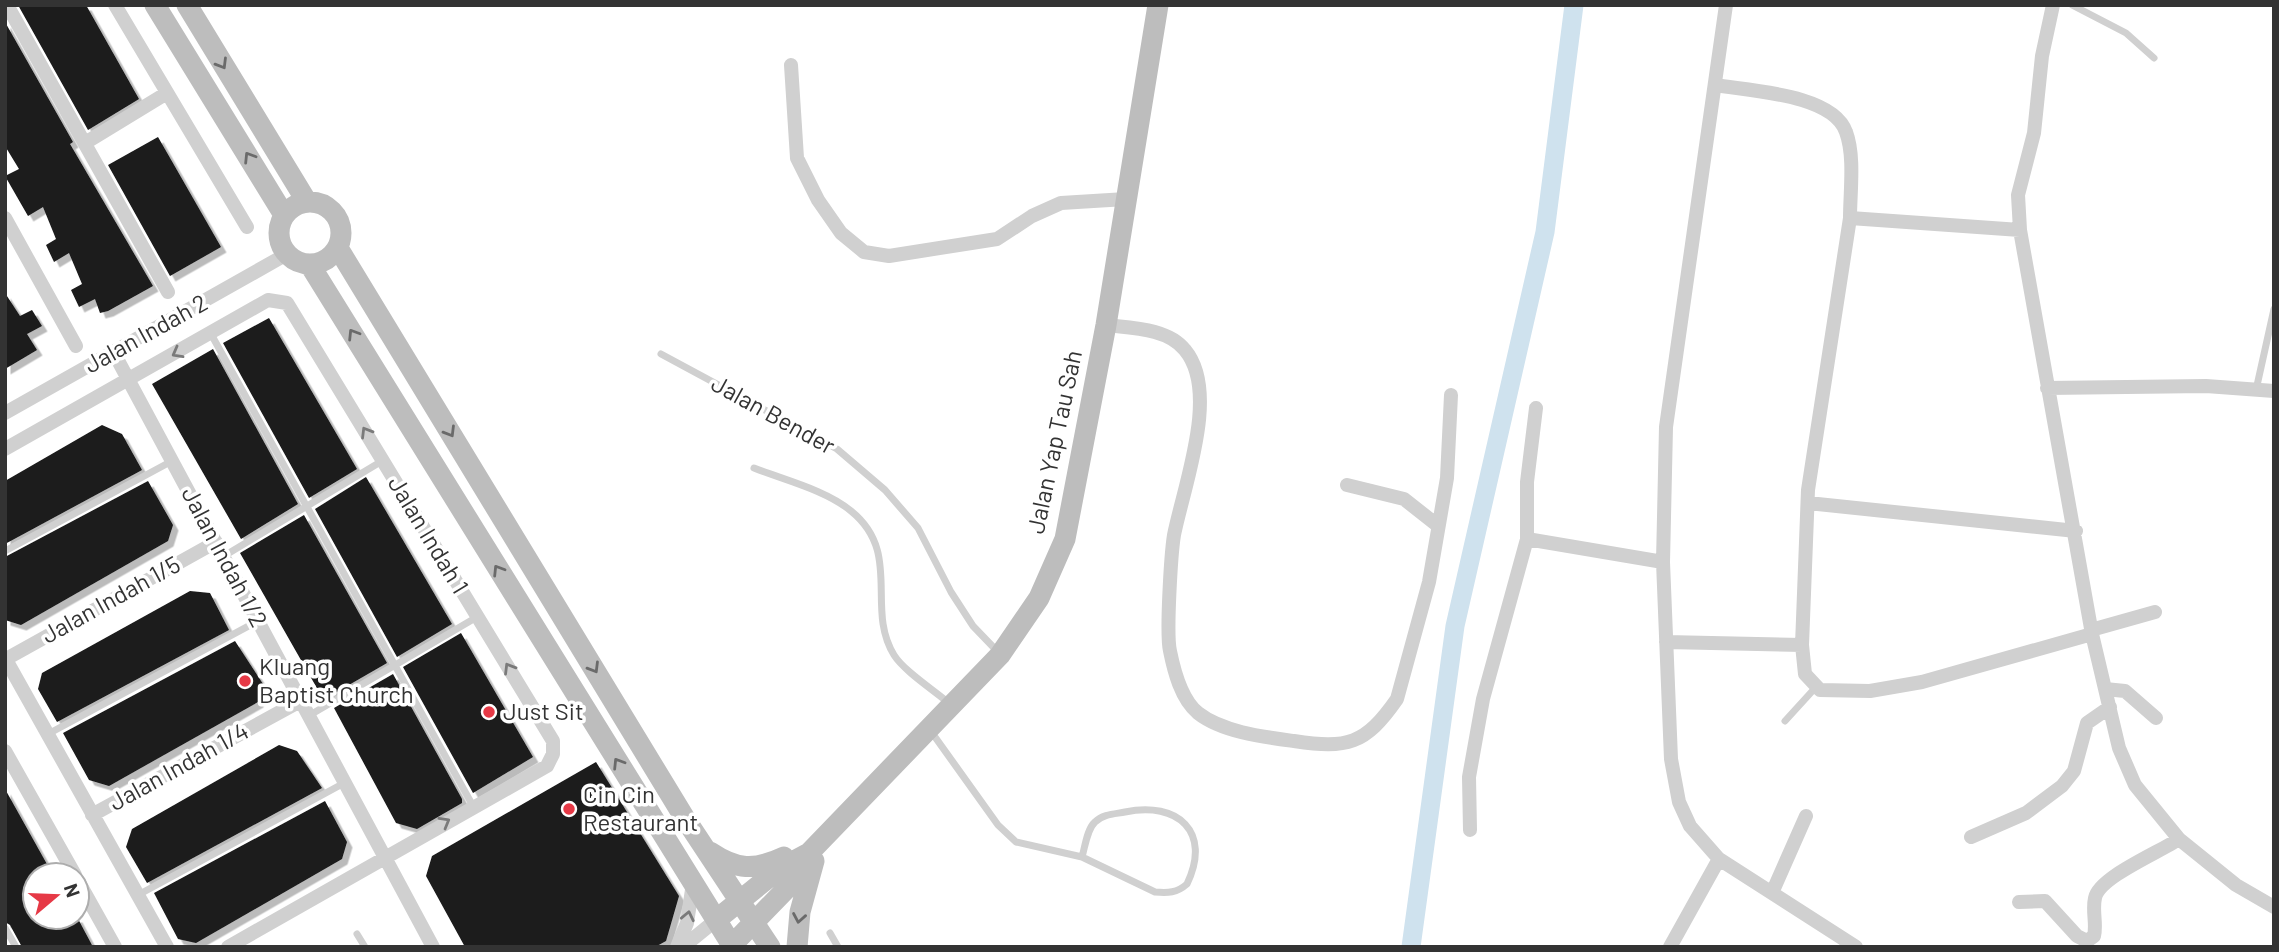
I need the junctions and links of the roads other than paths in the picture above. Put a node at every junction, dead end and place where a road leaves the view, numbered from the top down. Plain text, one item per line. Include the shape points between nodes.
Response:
1 (8, 5) edge
2 (115, 5) edge
3 (155, 5) edge
4 (187, 5) edge
5 (1158, 5) edge
6 (1726, 5) edge
7 (2053, 5) edge
8 (2072, 5) edge
9 (2154, 58) dead end
10 (791, 65) dead end
11 (1715, 85) junction
12 (167, 93) junction
13 (85, 143) junction
14 (1126, 199) junction
15 (307, 202) junction
16 (284, 215) junction
17 (5, 218) edge
18 (1850, 218) junction
19 (247, 227) dead end
20 (2020, 230) junction
21 (338, 248) junction
22 (286, 254) junction
23 (310, 265) junction
24 (168, 292) dead end
25 (2274, 309) edge
26 (1106, 324) junction
27 (211, 334) junction
28 (76, 346) dead end
29 (114, 353) junction
30 (661, 354) dead end
31 (129, 380) junction
32 (2047, 388) junction
33 (2256, 390) junction
34 (2274, 391) edge
35 (1451, 395) dead end
36 (1536, 408) dead end
37 (5, 413) edge
38 (5, 449) edge
39 (172, 461) junction
40 (383, 461) junction
41 (754, 468) dead end
42 (1348, 485) dead end
43 (1808, 503) junction
44 (307, 506) junction
45 (1437, 525) junction
46 (2076, 531) junction
47 (1527, 539) junction
48 (216, 542) junction
49 (5, 551) edge
50 (224, 556) junction
51 (1663, 562) junction
52 (2155, 611) dead end
53 (478, 616) junction
54 (259, 621) junction
55 (2092, 632) junction
56 (1666, 642) junction
57 (1802, 645) junction
58 (1000, 654) junction
59 (6, 659) edge
60 (395, 665) junction
61 (1816, 687) junction
62 (2105, 689) junction
63 (302, 700) junction
64 (951, 704) junction
65 (2110, 707) junction
66 (310, 715) junction
67 (2156, 718) dead end
68 (1785, 721) dead end
69 (927, 727) junction
70 (48, 734) junction
71 (5, 751) edge
72 (346, 782) junction
73 (473, 806) junction
74 (92, 815) junction
75 (1806, 816) dead end
76 (1470, 830) dead end
77 (1971, 837) dead end
78 (2179, 839) junction
79 (814, 847) junction
80 (705, 849) junction
81 (386, 857) junction
82 (1082, 857) junction
83 (1719, 859) junction
84 (67, 861) edge
85 (693, 883) junction
86 (1772, 893) junction
87 (137, 896) junction
88 (739, 900) junction
89 (2019, 902) dead end
90 (91, 904) edge
91 (2274, 907) edge
92 (716, 920) junction
93 (755, 924) junction
94 (5, 928) edge
95 (357, 933) dead end
96 (830, 933) dead end
97 (731, 946) edge
98 (16, 947) edge
99 (115, 947) edge
100 (167, 947) edge
101 (228, 947) edge
102 (365, 947) edge
103 (433, 947) edge
104 (680, 947) edge
105 (770, 947) edge
106 (797, 947) edge
107 (838, 947) edge
108 (1670, 947) edge
109 (1856, 947) edge

1 - 13 street
2 - 12 street
16 -> 3 street
4 -> 15 street
5 - 14 street, Jalan Yap Tau Sah
6 - 11 street
7 - 20 street via 2034,133 2018,195
8 - 9 lane via 2126,33
10 - 14 street via 797,158 817,200 841,233 864,252 889,256 997,239 1032,215 1061,203
11 - 18 street via 1800,100 1837,117 1847,134
11 - 51 street via 1666,427
12 - 13 street
12 - 19 street
13 - 24 street
14 - 26 street, Jalan Yap Tau Sah
15 - 16 street
15 - 21 street via 318,203 336,216 341,226
16 - 22 street via 279,235
17 - 28 street
18 - 20 street
18 - 43 street
20 - 32 street
21 - 23 street via 331,257
21 -> 80 street
22 - 23 street
22 - 29 street, Jalan Indah 2
85 -> 23 street
25 - 33 lane
26 - 45 street via 1147,330 1178,343 1195,366 1200,386 1198,425 1174,538 1169,649 1183,695 1199,713 1249,735 1332,746 1367,732 1397,699 1429,582
26 - 58 street, Jalan Yap Tau Sah via 1065,539 1039,598
27 -> 31 street, Jalan Indah 1
40 -> 27 street, Jalan Indah 1 via 287,303 268,300
27 - 44 lane
29 - 31 street, Jalan Indah 1/2
29 - 37 street, Jalan Indah 2
30 - 58 lane, Jalan Bender via 837,449 885,490 918,528 973,626
31 - 38 street, Jalan Indah 1
31 - 39 street, Jalan Indah 1/2
32 - 33 street
32 - 46 street
33 - 34 street
35 - 45 street via 1447,478
36 - 47 street via 1527,482
39 - 48 street, Jalan Indah 1/2
39 - 49 lane
40 - 44 lane
40 - 53 street, Jalan Indah 1
41 - 64 lane via 842,504 866,526 880,554 883,608 895,657
42 - 45 street via 1404,499
43 - 46 street
43 - 57 street
44 - 50 lane
44 - 60 lane
46 - 55 street
47 - 51 street
47 - 76 street via 1483,699 1469,778
48 - 50 street, Jalan Indah 1/2
48 - 59 street, Jalan Indah 1/5
50 - 54 street, Jalan Indah 1/2
51 - 56 street
52 - 55 street
53 - 60 lane
73 -> 53 street, Jalan Indah 1 via 547,766 553,741
54 - 63 street, Jalan Indah 1/2
54 - 70 lane
55 - 61 street via 1922,682 1870,691
55 - 62 street
56 - 57 street
56 - 83 street via 1671,759 1679,802 1690,826
57 - 61 street via 1805,674
58 - 64 street, Jalan Yap Tau Sah
59 - 70 street
60 - 66 lane
60 - 73 lane
61 - 68 lane
62 - 65 street
62 - 67 street via 2125,691
63 - 66 street, Jalan Indah 1/2
63 - 74 street, Jalan Indah 1/4
64 - 69 street, Jalan Yap Tau Sah
65 - 77 street via 2087,723 2074,771 2062,786 2026,813
65 - 78 street via 2119,748 2135,785
66 - 72 street, Jalan Indah 1/2
69 - 79 street, Jalan Yap Tau Sah
69 - 82 lane via 998,825 1016,842
70 - 74 street
71 - 84 street
72 - 81 street, Jalan Indah 1/2
72 - 87 lane
81 -> 73 street, Jalan Indah 1
74 - 87 street
75 - 86 street
78 - 89 street via 2121,872 2098,891 2096,929 2087,941 2045,901
78 - 91 street via 2236,885
79 - 80 street via 756,866 729,864
79 - 88 street, Jalan Yap Tau Sah
79 - 93 street via 792,883
79 -> 106 street
80 - 88 street
81 - 101 street, Jalan Indah 1
81 - 103 street, Jalan Indah 1/2
82 - 82 lane via 1093,823 1135,810 1169,812 1183,821 1193,834 1197,855 1187,884 1172,892 1155,892
83 - 86 street
83 - 108 street
85 - 92 street
104 -> 85 street
86 - 109 street
87 - 100 street
88 - 92 street, Jalan Yap Tau Sah
88 - 93 street
90 - 99 street
92 - 97 street
92 - 104 street
93 - 97 street
93 - 105 street
94 - 98 lane
95 - 102 lane
96 - 107 lane

